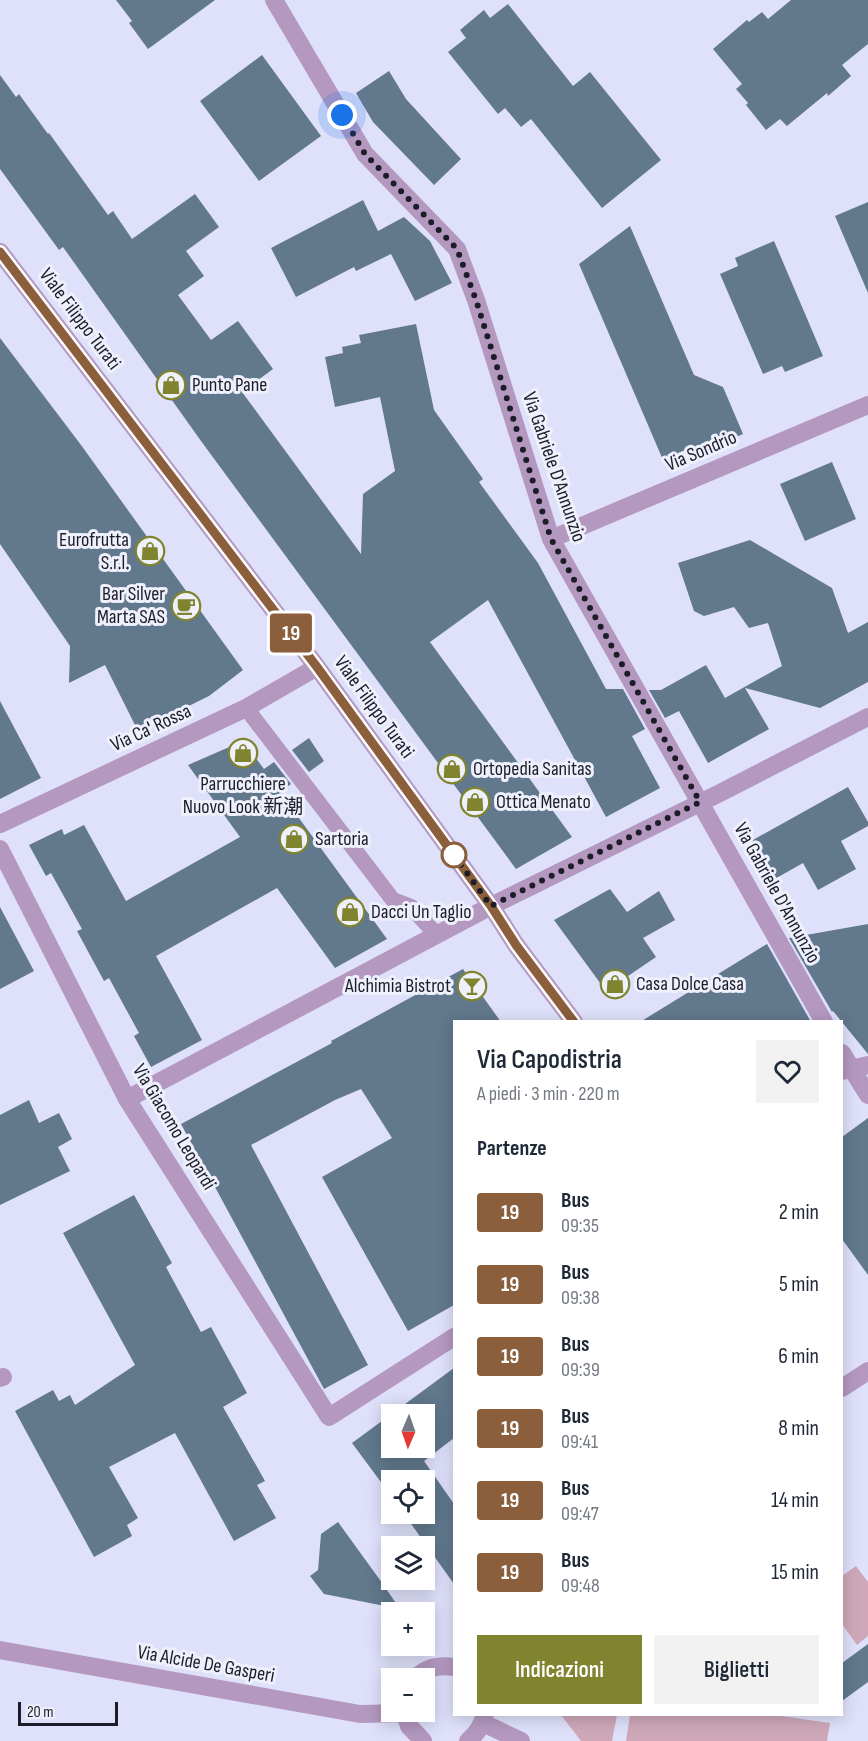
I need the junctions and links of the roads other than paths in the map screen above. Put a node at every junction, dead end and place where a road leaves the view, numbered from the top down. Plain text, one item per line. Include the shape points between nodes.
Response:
1 (274, 0) edge
2 (0, 252) edge
3 (868, 405) edge
4 (551, 539) junction
5 (317, 667) junction
6 (246, 708) junction
7 (868, 717) edge
8 (700, 802) junction
9 (0, 824) edge
10 (0, 849) edge
11 (491, 906) junction
12 (436, 934) junction
13 (572, 1020) edge
14 (823, 1020) edge
15 (844, 1064) edge
16 (868, 1065) edge
17 (868, 1095) edge
18 (128, 1099) junction
19 (453, 1337) edge
20 (868, 1371) edge
21 (843, 1384) edge
22 (0, 1650) edge
23 (453, 1667) edge
24 (430, 1668) edge
25 (381, 1713) edge
26 (484, 1719) edge
27 (408, 1722) edge
28 (423, 1741) edge
29 (468, 1741) edge
30 (521, 1741) edge

1 - 4 street, Via Gabriele D'Annunzio via 365,154 457,249
2 - 5 street, Viale Filippo Turati
3 - 4 street, Via Sondrio
4 - 8 street, Via Gabriele D'Annunzio
5 - 6 street, Via Ca' Rossa
5 - 11 street, Viale Filippo Turati
6 - 9 street, Via Ca' Rossa
6 - 12 lane via 393,900 411,907
7 - 8 street
8 - 11 street
8 - 14 street, Via Gabriele D'Annunzio
10 - 18 street, Via Giacomo Leopardi
11 - 12 street
11 - 13 street, Viale Filippo Turati
12 - 18 street
15 - 16 street
15 - 17 street
18 - 19 street, Via Giacomo Leopardi via 329,1417
20 - 21 street
22 - 25 street, Via Alcide De Gasperi via 360,1714
23 - 24 street
26 - 29 street
26 - 30 street
27 - 28 street

